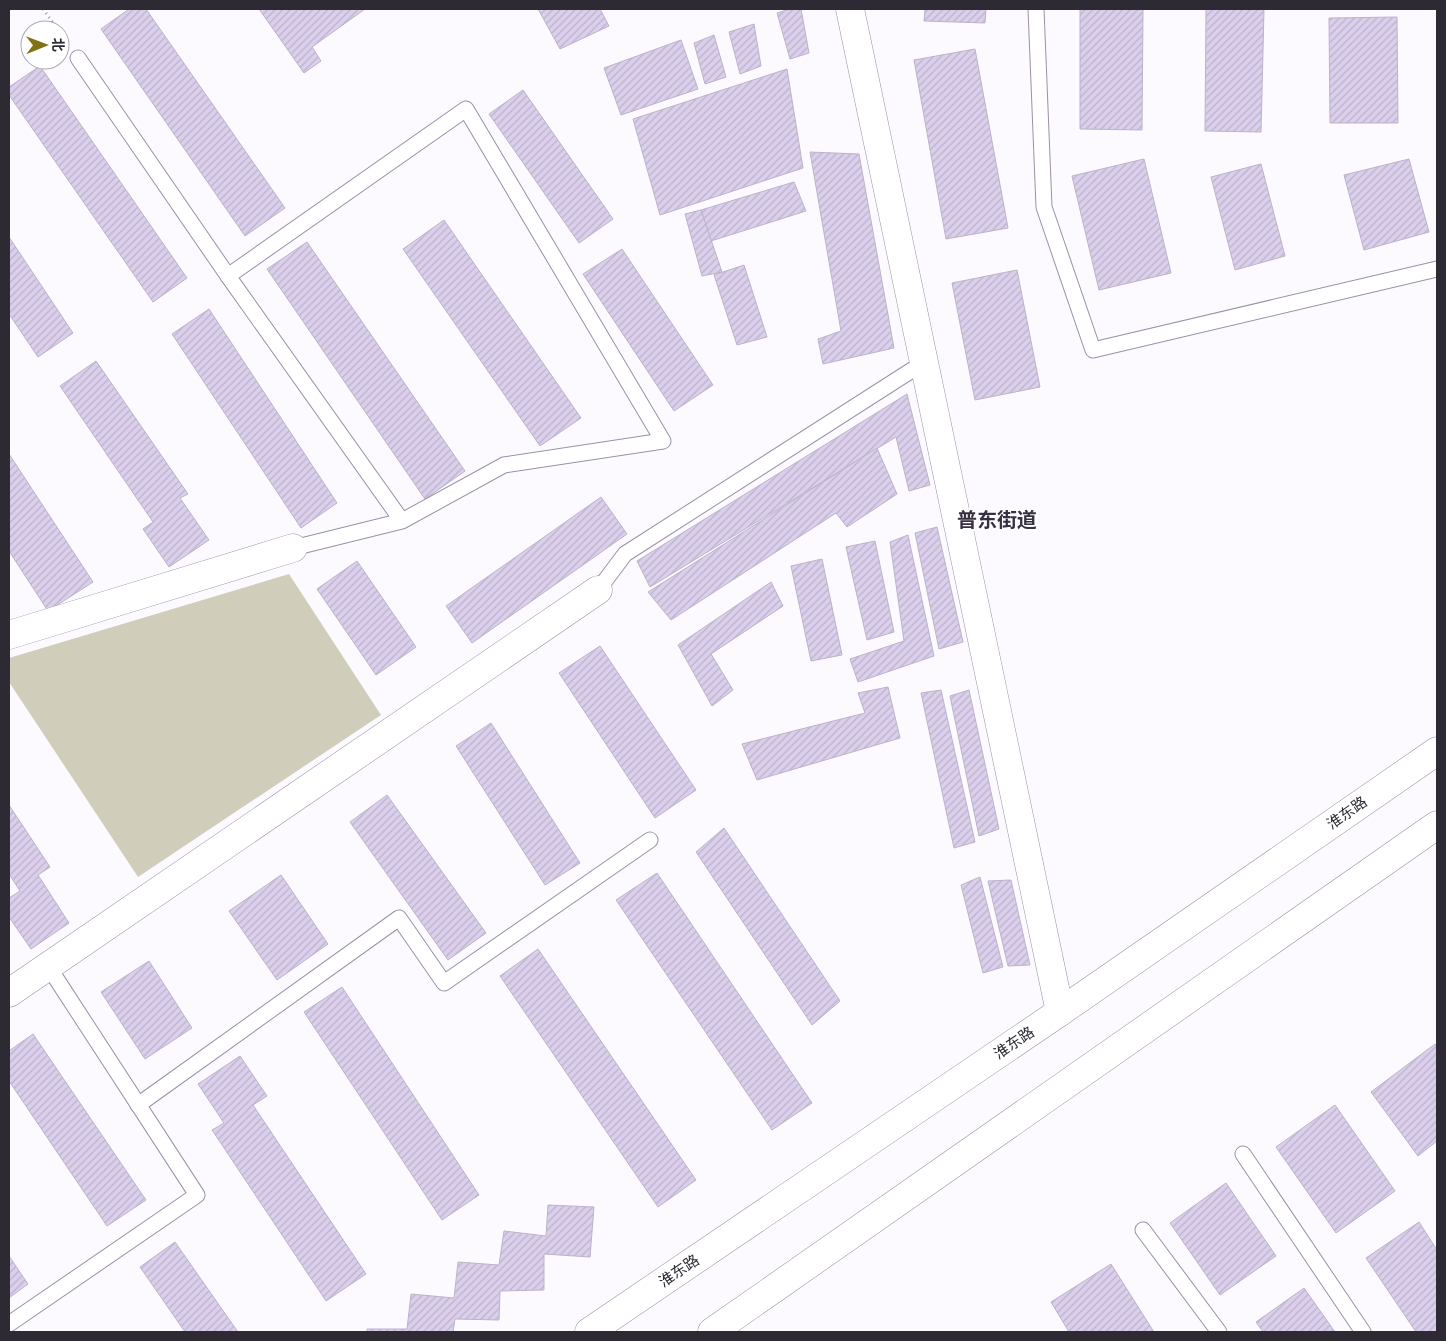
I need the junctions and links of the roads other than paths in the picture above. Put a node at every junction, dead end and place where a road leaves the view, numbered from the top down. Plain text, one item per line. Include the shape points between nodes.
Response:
1 (850, 9) edge
2 (1036, 9) edge
3 (78, 58) dead end
4 (1437, 269) edge
5 (228, 276) junction
6 (923, 363) junction
7 (402, 521) junction
8 (293, 548) joint
9 (598, 590) joint
10 (9, 635) edge
11 (1437, 751) edge
12 (1437, 825) edge
13 (650, 840) dead end
14 (48, 966) junction
15 (9, 994) edge
16 (1060, 1012) junction
17 (138, 1105) junction
18 (1242, 1154) dead end
19 (1143, 1230) dead end
20 (9, 1324) edge
21 (589, 1332) edge
22 (712, 1332) edge
23 (1219, 1332) edge
24 (1363, 1332) edge

1 - 6 street
2 - 4 lane via 1044,208 1093,350
3 - 5 lane
5 - 7 lane
5 - 7 lane via 466,109 662,441 504,465
6 - 9 lane via 625,554
6 - 16 street
7 - 8 lane
8 - 10 street
9 - 14 street
11 - 16 street, 淮东路
12 - 22 street
13 - 17 lane via 444,983 399,918
14 - 15 street
14 - 17 lane
16 - 21 street, 淮东路
17 - 20 lane via 197,1196
18 - 24 lane
19 - 23 lane

